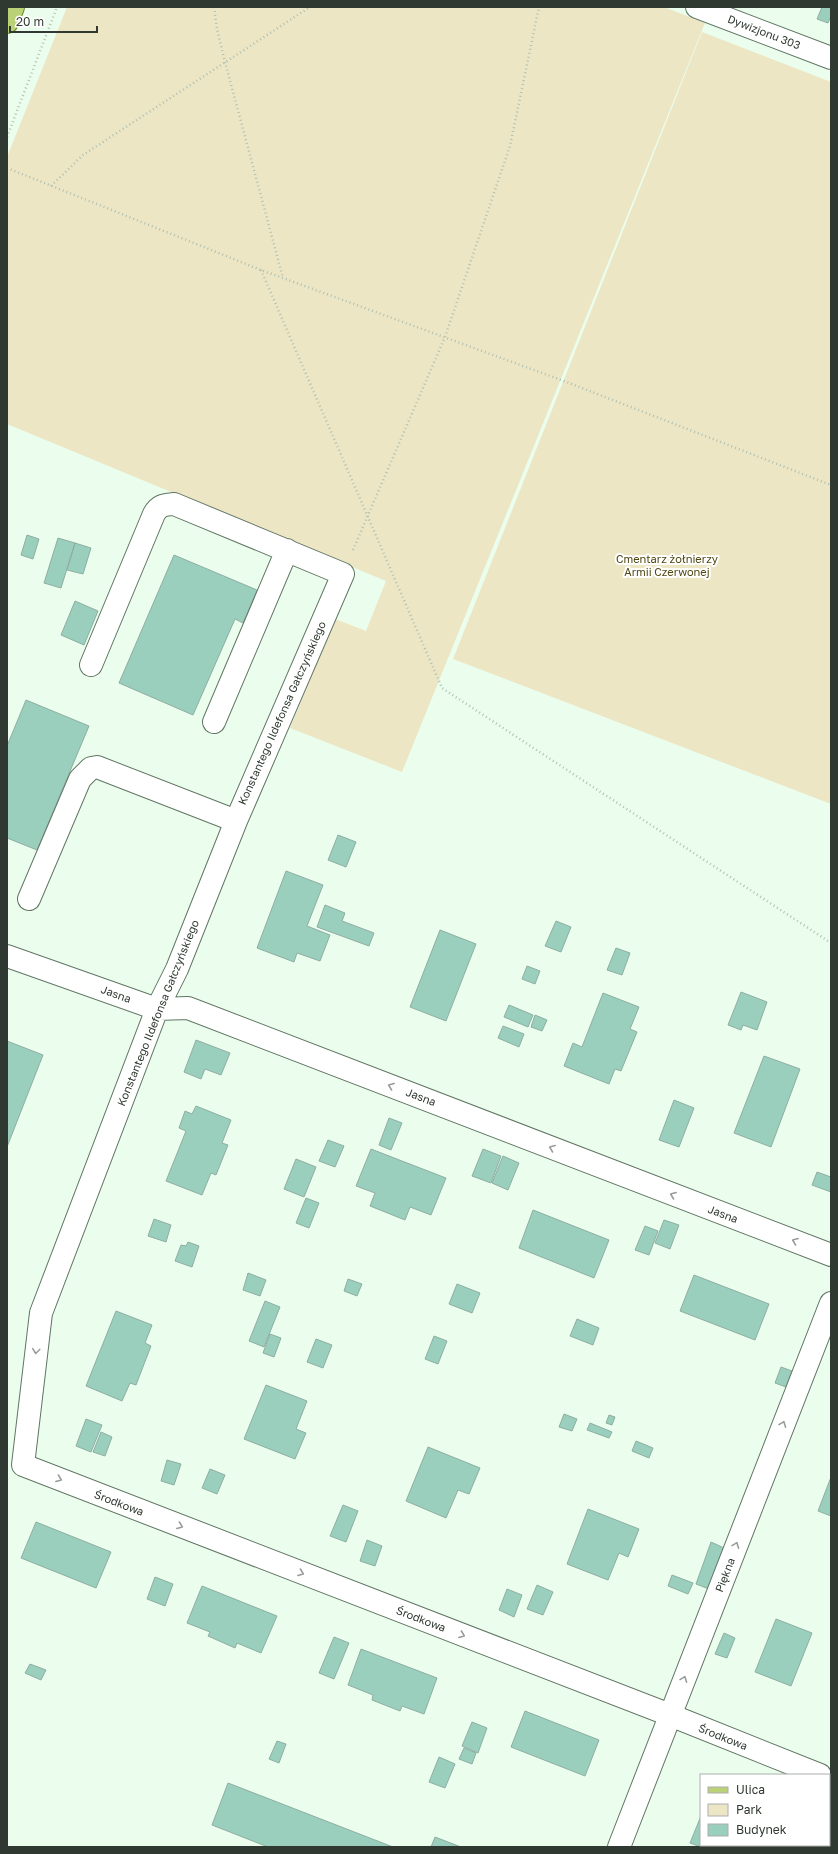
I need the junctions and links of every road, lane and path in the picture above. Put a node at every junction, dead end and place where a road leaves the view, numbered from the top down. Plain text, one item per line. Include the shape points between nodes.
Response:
1 (13, 7) edge
2 (57, 7) edge
3 (214, 7) edge
4 (310, 7) edge
5 (539, 7) edge
6 (697, 7) edge
7 (7, 22) edge
8 (831, 58) edge
9 (225, 62) junction
10 (7, 137) edge
11 (7, 168) edge
12 (52, 186) junction
13 (261, 270) junction
14 (283, 278) junction
15 (445, 337) junction
16 (831, 485) edge
17 (367, 514) junction
18 (287, 550) junction
19 (343, 574) junction
20 (91, 665) dead end
21 (214, 722) dead end
22 (236, 821) junction
23 (29, 899) dead end
24 (831, 943) edge
25 (7, 956) edge
26 (157, 1009) junction
27 (831, 1255) edge
28 (831, 1303) edge
29 (22, 1465) joint
30 (670, 1715) junction
31 (818, 1774) edge
32 (619, 1847) edge

1 - 7 main road
2 - 10 path
3 - 9 path
4 - 9 path
5 - 15 path via 510,146
6 - 8 street, Dywizjonu 303
9 - 12 path via 83,155
9 - 14 path
11 - 12 path
12 - 13 path
13 - 14 path
13 - 17 path
14 - 15 path
15 - 16 path via 564,380
15 - 17 path
17 - 19 path
17 - 24 path via 442,688
18 - 19 street
18 - 20 street via 174,504 158,507
18 - 21 street
19 - 22 street, Konstantego Ildefonsa Gałczyńskiego
22 - 23 street via 97,766 91,768 80,778
22 - 26 street, Konstantego Ildefonsa Gałczyńskiego via 177,969
25 - 26 street, Jasna
27 -> 26 street, Jasna via 188,1008
26 -> 29 street, Konstantego Ildefonsa Gałczyńskiego via 41,1313
30 -> 28 street, Piękna
29 -> 30 street, Środkowa
30 - 31 street, Środkowa
30 - 32 street, Piękna

